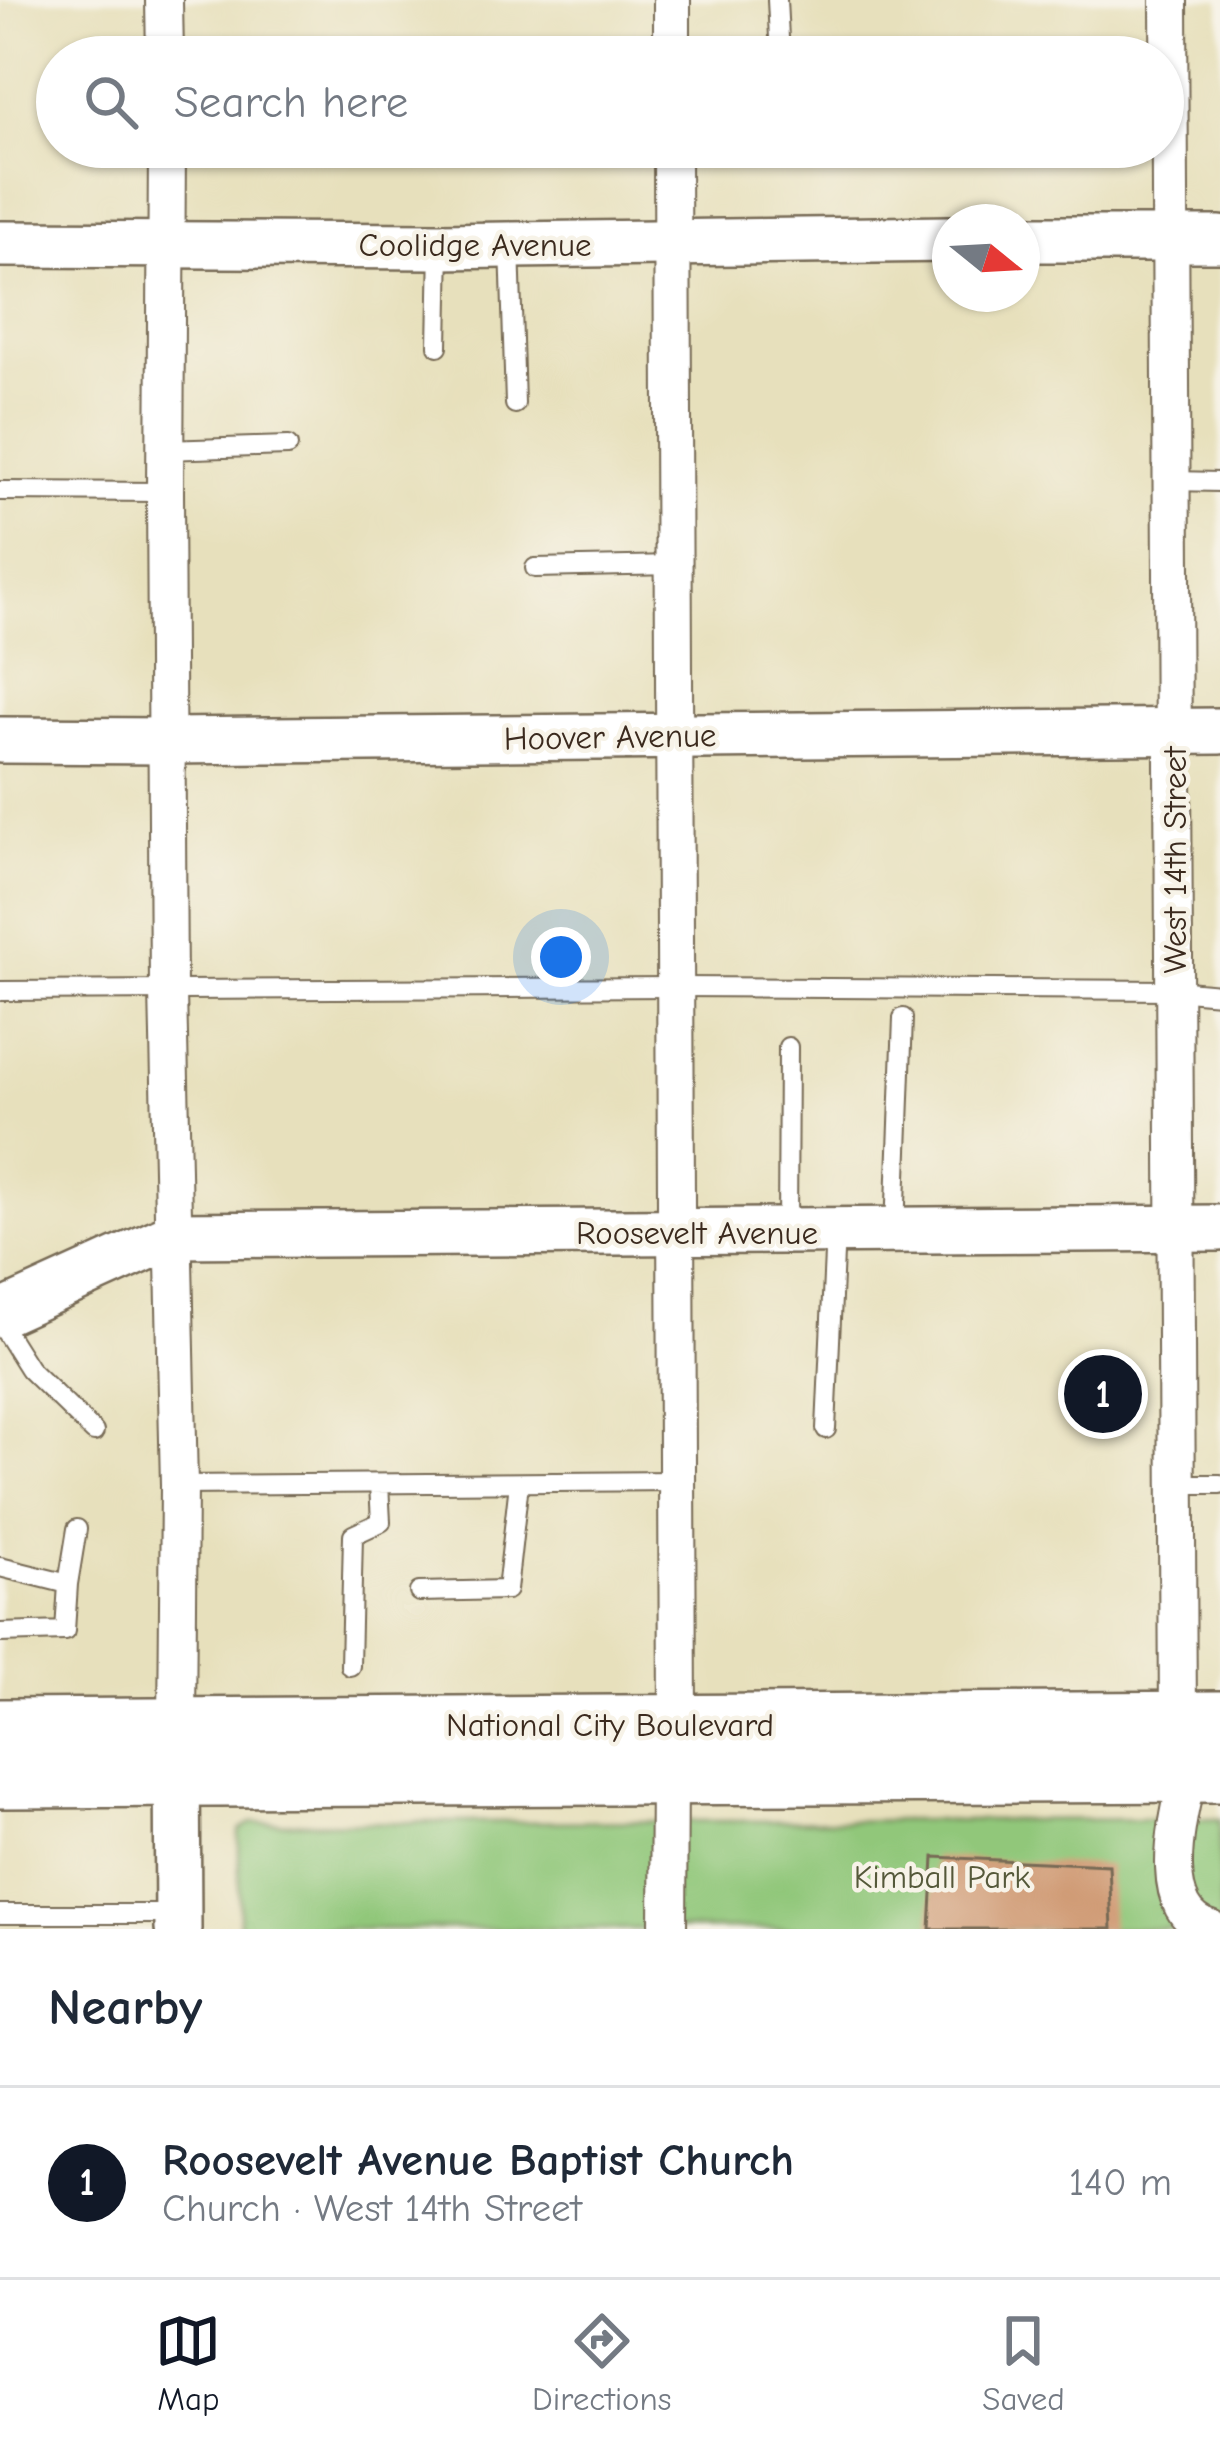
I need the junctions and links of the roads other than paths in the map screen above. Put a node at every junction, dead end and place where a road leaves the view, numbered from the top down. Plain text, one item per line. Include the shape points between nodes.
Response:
1 (164, 0) edge
2 (671, 0) edge
3 (777, 0) edge
4 (1169, 0) edge
5 (165, 36) edge
6 (672, 36) edge
7 (779, 36) edge
8 (1169, 36) edge
9 (167, 168) edge
10 (672, 168) edge
11 (1170, 168) edge
12 (1170, 238) junction
13 (932, 239) edge
14 (1040, 239) edge
15 (1220, 239) edge
16 (672, 241) junction
17 (168, 243) junction
18 (0, 244) edge
19 (510, 245) junction
20 (440, 246) junction
21 (438, 346) dead end
22 (515, 404) dead end
23 (288, 446) dead end
24 (165, 450) junction
25 (1172, 481) junction
26 (1220, 482) edge
27 (0, 491) edge
28 (165, 492) junction
29 (674, 566) junction
30 (535, 568) dead end
31 (1173, 731) junction
32 (1220, 731) edge
33 (674, 736) junction
34 (0, 740) edge
35 (168, 741) junction
36 (675, 987) junction
37 (1174, 990) junction
38 (0, 991) edge
39 (168, 991) junction
40 (1220, 994) edge
41 (903, 1018) dead end
42 (788, 1047) dead end
43 (1198, 1228) edge
44 (787, 1231) junction
45 (835, 1231) junction
46 (895, 1231) junction
47 (676, 1232) junction
48 (174, 1235) junction
49 (0, 1314) edge
50 (0, 1324) edge
51 (826, 1429) dead end
52 (94, 1432) dead end
53 (677, 1481) junction
54 (519, 1483) junction
55 (379, 1484) junction
56 (1178, 1484) junction
57 (1220, 1484) edge
58 (179, 1485) junction
59 (77, 1529) dead end
60 (0, 1567) edge
61 (68, 1584) junction
62 (418, 1592) dead end
63 (0, 1633) edge
64 (350, 1666) dead end
65 (0, 1728) edge
66 (1205, 1746) edge
67 (673, 1749) junction
68 (177, 1752) junction
69 (0, 1779) edge
70 (0, 1914) edge
71 (178, 1921) edge
72 (668, 1929) edge
73 (1211, 1929) edge

1 - 5 street
2 - 6 street
3 - 7 lane
4 - 8 street, West 14th Street
9 - 17 street
10 - 16 street
11 - 12 street, West 14th Street
12 - 14 street
12 - 15 street
12 - 25 street, West 14th Street
13 - 16 street, Coolidge Avenue
16 - 19 street, Coolidge Avenue
16 - 29 street
17 - 18 street, Coolidge Avenue
17 - 20 street, Coolidge Avenue
17 - 24 street
19 - 20 street, Coolidge Avenue
19 - 22 lane
20 - 21 lane
23 - 24 lane
24 - 28 street
25 - 26 lane
25 - 31 street, West 14th Street
27 - 28 lane
28 - 35 street
29 - 30 lane
29 - 33 street
31 - 32 street, Hoover Avenue
31 - 33 street, Hoover Avenue
31 - 37 street, West 14th Street
33 - 35 street, Hoover Avenue
33 - 36 street
34 - 35 street, Hoover Avenue
35 - 39 street
36 - 37 lane
36 - 39 lane
36 - 47 street
37 - 40 lane
37 - 43 street, West 14th Street
38 - 39 lane
39 - 48 street
41 - 46 lane
42 - 44 lane
43 - 46 street, Roosevelt Avenue
43 - 56 street, West 14th Street
44 - 45 street, Roosevelt Avenue
44 - 47 street, Roosevelt Avenue
45 - 46 street, Roosevelt Avenue
45 - 51 lane
47 - 48 street, Roosevelt Avenue
47 - 53 street
48 - 49 street
48 - 58 street
50 - 52 lane via 29,1369
53 - 54 lane
53 - 67 street
54 - 55 lane
54 - 62 lane via 506,1590
55 - 58 lane
55 - 64 lane via 381,1522 353,1535
56 - 57 lane
56 - 66 street, West 14th Street
58 - 68 street
59 - 61 lane
60 - 61 lane
61 - 63 lane via 65,1631
65 - 68 main road, National City Boulevard
66 - 67 main road, National City Boulevard
66 - 73 street, West 14th Street via 1175,1832 1175,1893 1198,1925
67 - 68 main road, National City Boulevard
67 - 72 street
68 - 69 main road, National City Boulevard
68 - 71 street
70 - 71 lane

